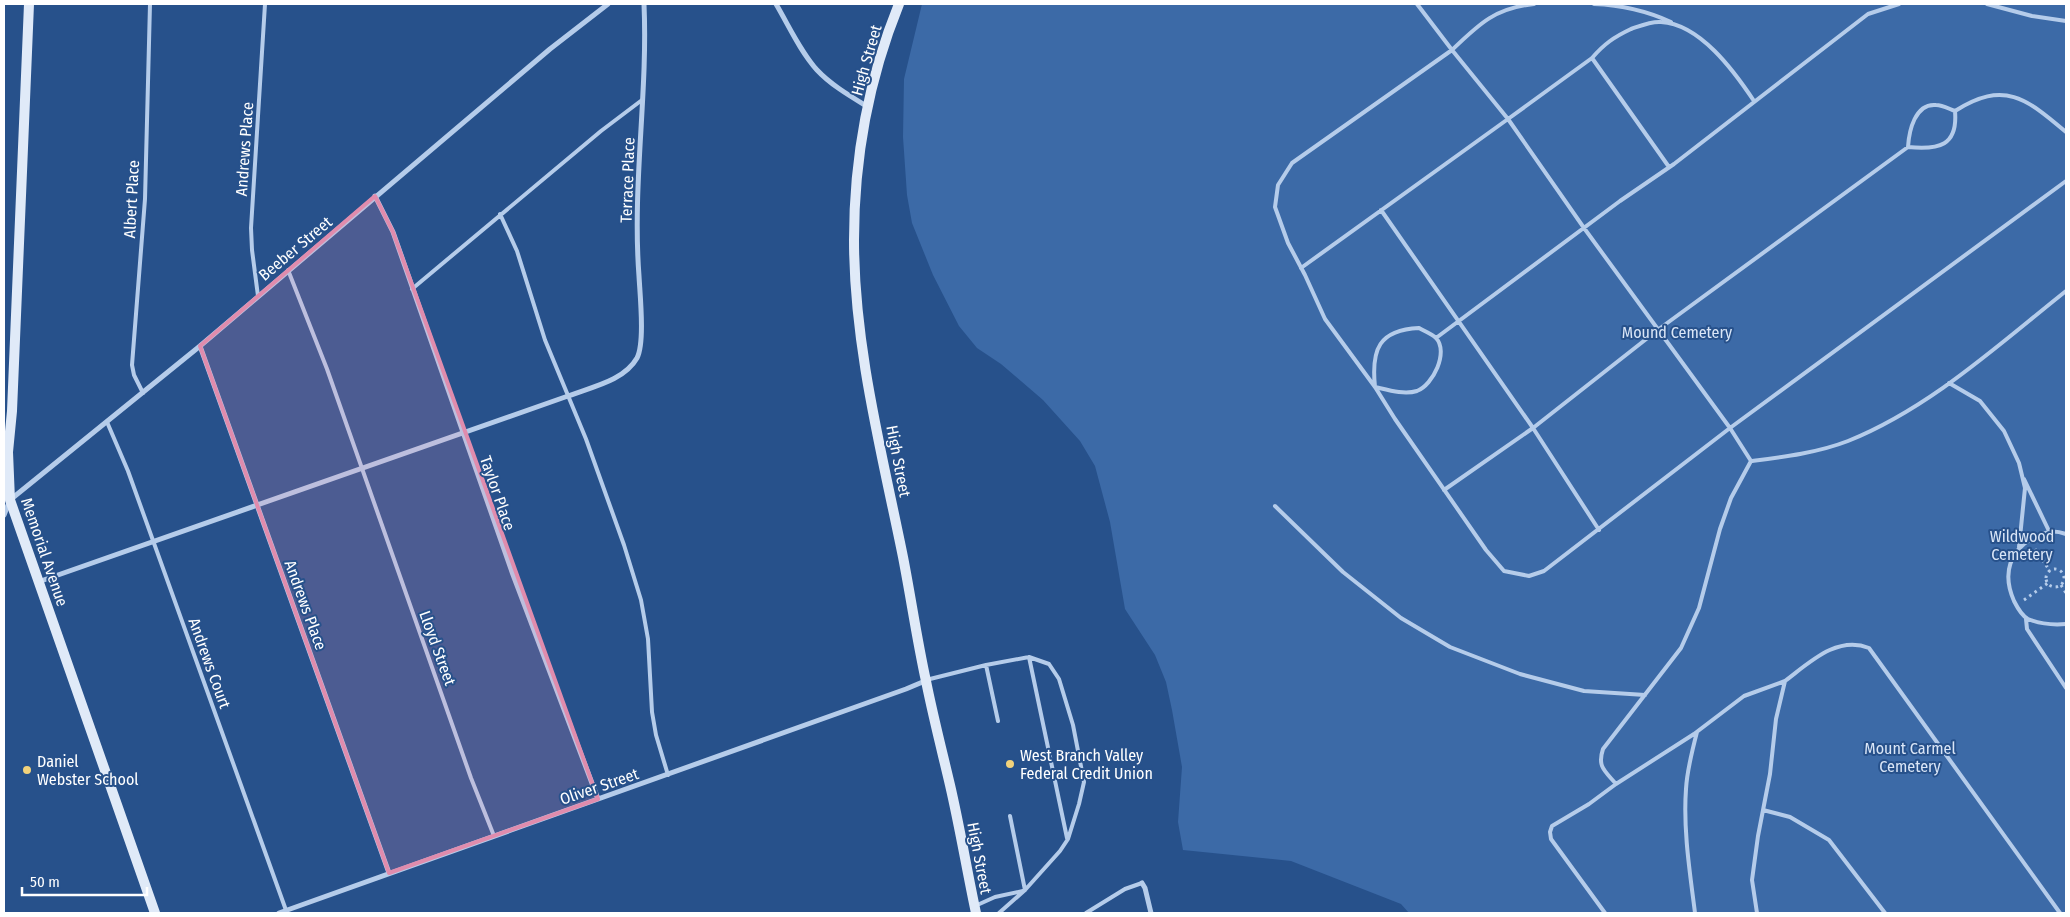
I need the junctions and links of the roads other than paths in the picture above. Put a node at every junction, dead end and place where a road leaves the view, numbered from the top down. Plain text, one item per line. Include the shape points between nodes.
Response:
1 (29, 4) edge
2 (150, 4) edge
3 (265, 4) edge
4 (608, 4) edge
5 (644, 4) edge
6 (776, 4) edge
7 (1417, 4) edge
8 (1534, 4) edge
9 (1594, 4) edge
10 (1899, 4) edge
11 (1987, 4) edge
12 (897, 9) edge
13 (2066, 21) edge
14 (1676, 25) junction
15 (1452, 50) junction
16 (1592, 58) junction
17 (643, 100) junction
18 (1754, 101) junction
19 (868, 107) junction
20 (1955, 111) junction
21 (1508, 119) junction
22 (2066, 132) edge
23 (1908, 147) junction
24 (1669, 167) junction
25 (2066, 181) edge
26 (375, 196) junction
27 (1381, 210) junction
28 (500, 214) junction
29 (1584, 228) junction
30 (1301, 268) junction
31 (288, 270) junction
32 (412, 289) junction
33 (2066, 291) edge
34 (258, 296) junction
35 (1458, 322) junction
36 (1659, 329) junction
37 (1436, 338) junction
38 (200, 346) junction
39 (1949, 383) junction
40 (1375, 387) junction
41 (143, 393) junction
42 (568, 396) junction
43 (107, 422) junction
44 (1533, 428) junction
45 (1730, 428) junction
46 (464, 432) junction
47 (1751, 461) junction
48 (361, 468) junction
49 (2022, 475) junction
50 (4, 484) edge
51 (1444, 490) junction
52 (10, 500) junction
53 (257, 505) junction
54 (1275, 506) dead end
55 (4, 515) edge
56 (1599, 530) junction
57 (2049, 531) junction
58 (2066, 534) edge
59 (152, 542) junction
60 (2018, 547) junction
61 (38, 582) junction
62 (2026, 618) junction
63 (2066, 624) edge
64 (1029, 657) junction
65 (986, 665) junction
66 (926, 680) junction
67 (1785, 682) junction
68 (2066, 688) edge
69 (1645, 696) junction
70 (998, 721) dead end
71 (1697, 732) junction
72 (668, 775) junction
73 (1616, 784) junction
74 (598, 799) junction
75 (1763, 810) junction
76 (1010, 816) dead end
77 (494, 836) junction
78 (1068, 839) junction
79 (389, 873) junction
80 (1142, 884) joint
81 (1025, 890) junction
82 (975, 910) edge
83 (287, 912) edge
84 (154, 913) edge
85 (279, 913) edge
86 (999, 913) edge
87 (1086, 913) edge
88 (1151, 913) edge
89 (1605, 913) edge
90 (1695, 913) edge
91 (1757, 913) edge
92 (1885, 913) edge
93 (2060, 913) edge

1 - 52 street, Memorial Avenue via 8,452
2 - 41 lane, Albert Place via 145,199 132,365
3 - 34 lane, Andrews Place via 251,228
4 - 26 street, Beeber Street
5 - 17 street, Terrace Place
6 - 19 street via 819,72
7 - 15 lane
8 - 15 lane via 1514,6 1493,16
9 - 14 lane via 1654,14
10 - 18 lane via 1868,14
11 - 13 lane
12 - 19 street, High Street
14 - 16 lane via 1659,22 1641,25 1614,37
14 - 18 lane via 1697,36 1719,56
15 - 21 lane
15 - 30 lane via 1292,163 1278,185 1275,207
16 - 21 lane
16 - 24 lane
17 - 28 lane
17 - 42 street, Terrace Place via 637,259 641,342 638,357 621,375
18 - 24 lane
19 - 66 street, High Street via 855,195 854,241 860,328 869,390
20 - 22 lane via 1972,100 2000,94 2017,98 2047,115
20 - 23 lane via 1956,126 1944,143 1934,148
20 - 23 lane via 1935,104 1926,108 1912,121
21 - 27 lane
21 - 29 lane
23 - 36 lane
24 - 29 lane
25 - 45 lane
26 - 31 street, Beeber Street
26 - 32 street, Taylor Place via 393,232
27 - 30 lane
27 - 35 lane
28 - 32 lane
28 - 42 lane via 517,251 545,340
29 - 35 lane
29 - 36 lane
30 - 40 lane via 1325,319
31 - 34 street, Beeber Street
31 - 48 lane, Lloyd Street
32 - 46 street, Taylor Place
33 - 39 lane
34 - 38 street, Beeber Street
35 - 37 lane
35 - 44 lane
36 - 44 lane
36 - 45 lane
37 - 40 lane via 1440,365 1418,390 1400,392
37 - 40 lane via 1419,328 1403,329 1384,338 1376,351 1373,368
38 - 41 street, Beeber Street
38 - 53 street, Andrews Place
39 - 47 lane via 1899,415 1847,441 1791,456
39 - 49 lane via 1980,401 2004,431
40 - 51 lane
41 - 43 street, Beeber Street
42 - 46 street
42 - 72 lane via 624,545 641,600 648,639 652,712
43 - 52 street, Beeber Street
43 - 59 lane, Andrews Court
44 - 51 lane
44 - 56 lane
45 - 47 lane
45 - 56 lane
46 - 48 street
46 - 74 street, Taylor Place via 512,572
47 - 69 lane via 1731,498 1699,608 1681,648
48 - 53 street
48 - 77 lane, Lloyd Street
49 - 57 lane
49 - 60 lane via 2025,488
50 - 52 street
51 - 56 lane via 1504,571 1529,576 1544,571
52 - 55 street, Beeber Street
52 - 61 street, Memorial Avenue
53 - 59 street
53 - 79 street, Andrews Place
54 - 69 lane via 1343,572 1402,618 1450,647 1520,674 1584,691
57 - 58 lane
57 - 60 lane
59 - 61 street
59 - 83 lane, Andrews Court
60 - 62 lane via 2008,576 2009,590
61 - 84 street, Memorial Avenue
62 - 63 lane via 2048,624
62 - 68 lane via 2027,629
64 - 65 lane
64 - 78 lane
64 - 78 lane via 1050,664 1059,679 1073,725 1084,782
65 - 66 lane
65 - 70 lane
66 - 72 street, Oliver Street
66 - 82 street, High Street
67 - 71 lane via 1744,696
67 - 75 lane via 1776,719
67 - 93 lane via 1832,649 1848,644 1869,648
69 - 73 lane via 1603,749 1600,760
71 - 73 lane
71 - 90 lane via 1686,790
72 - 74 street, Oliver Street
73 - 89 lane via 1552,826 1550,832 1551,839
74 - 77 street, Oliver Street
75 - 91 lane via 1752,880
75 - 92 lane via 1790,817 1829,840
76 - 81 lane
77 - 79 street, Oliver Street
78 - 81 lane
79 - 83 street, Oliver Street
80 - 87 lane via 1125,889
80 - 88 street
81 - 82 lane via 1002,895
81 - 86 lane
83 - 85 street, Oliver Street

